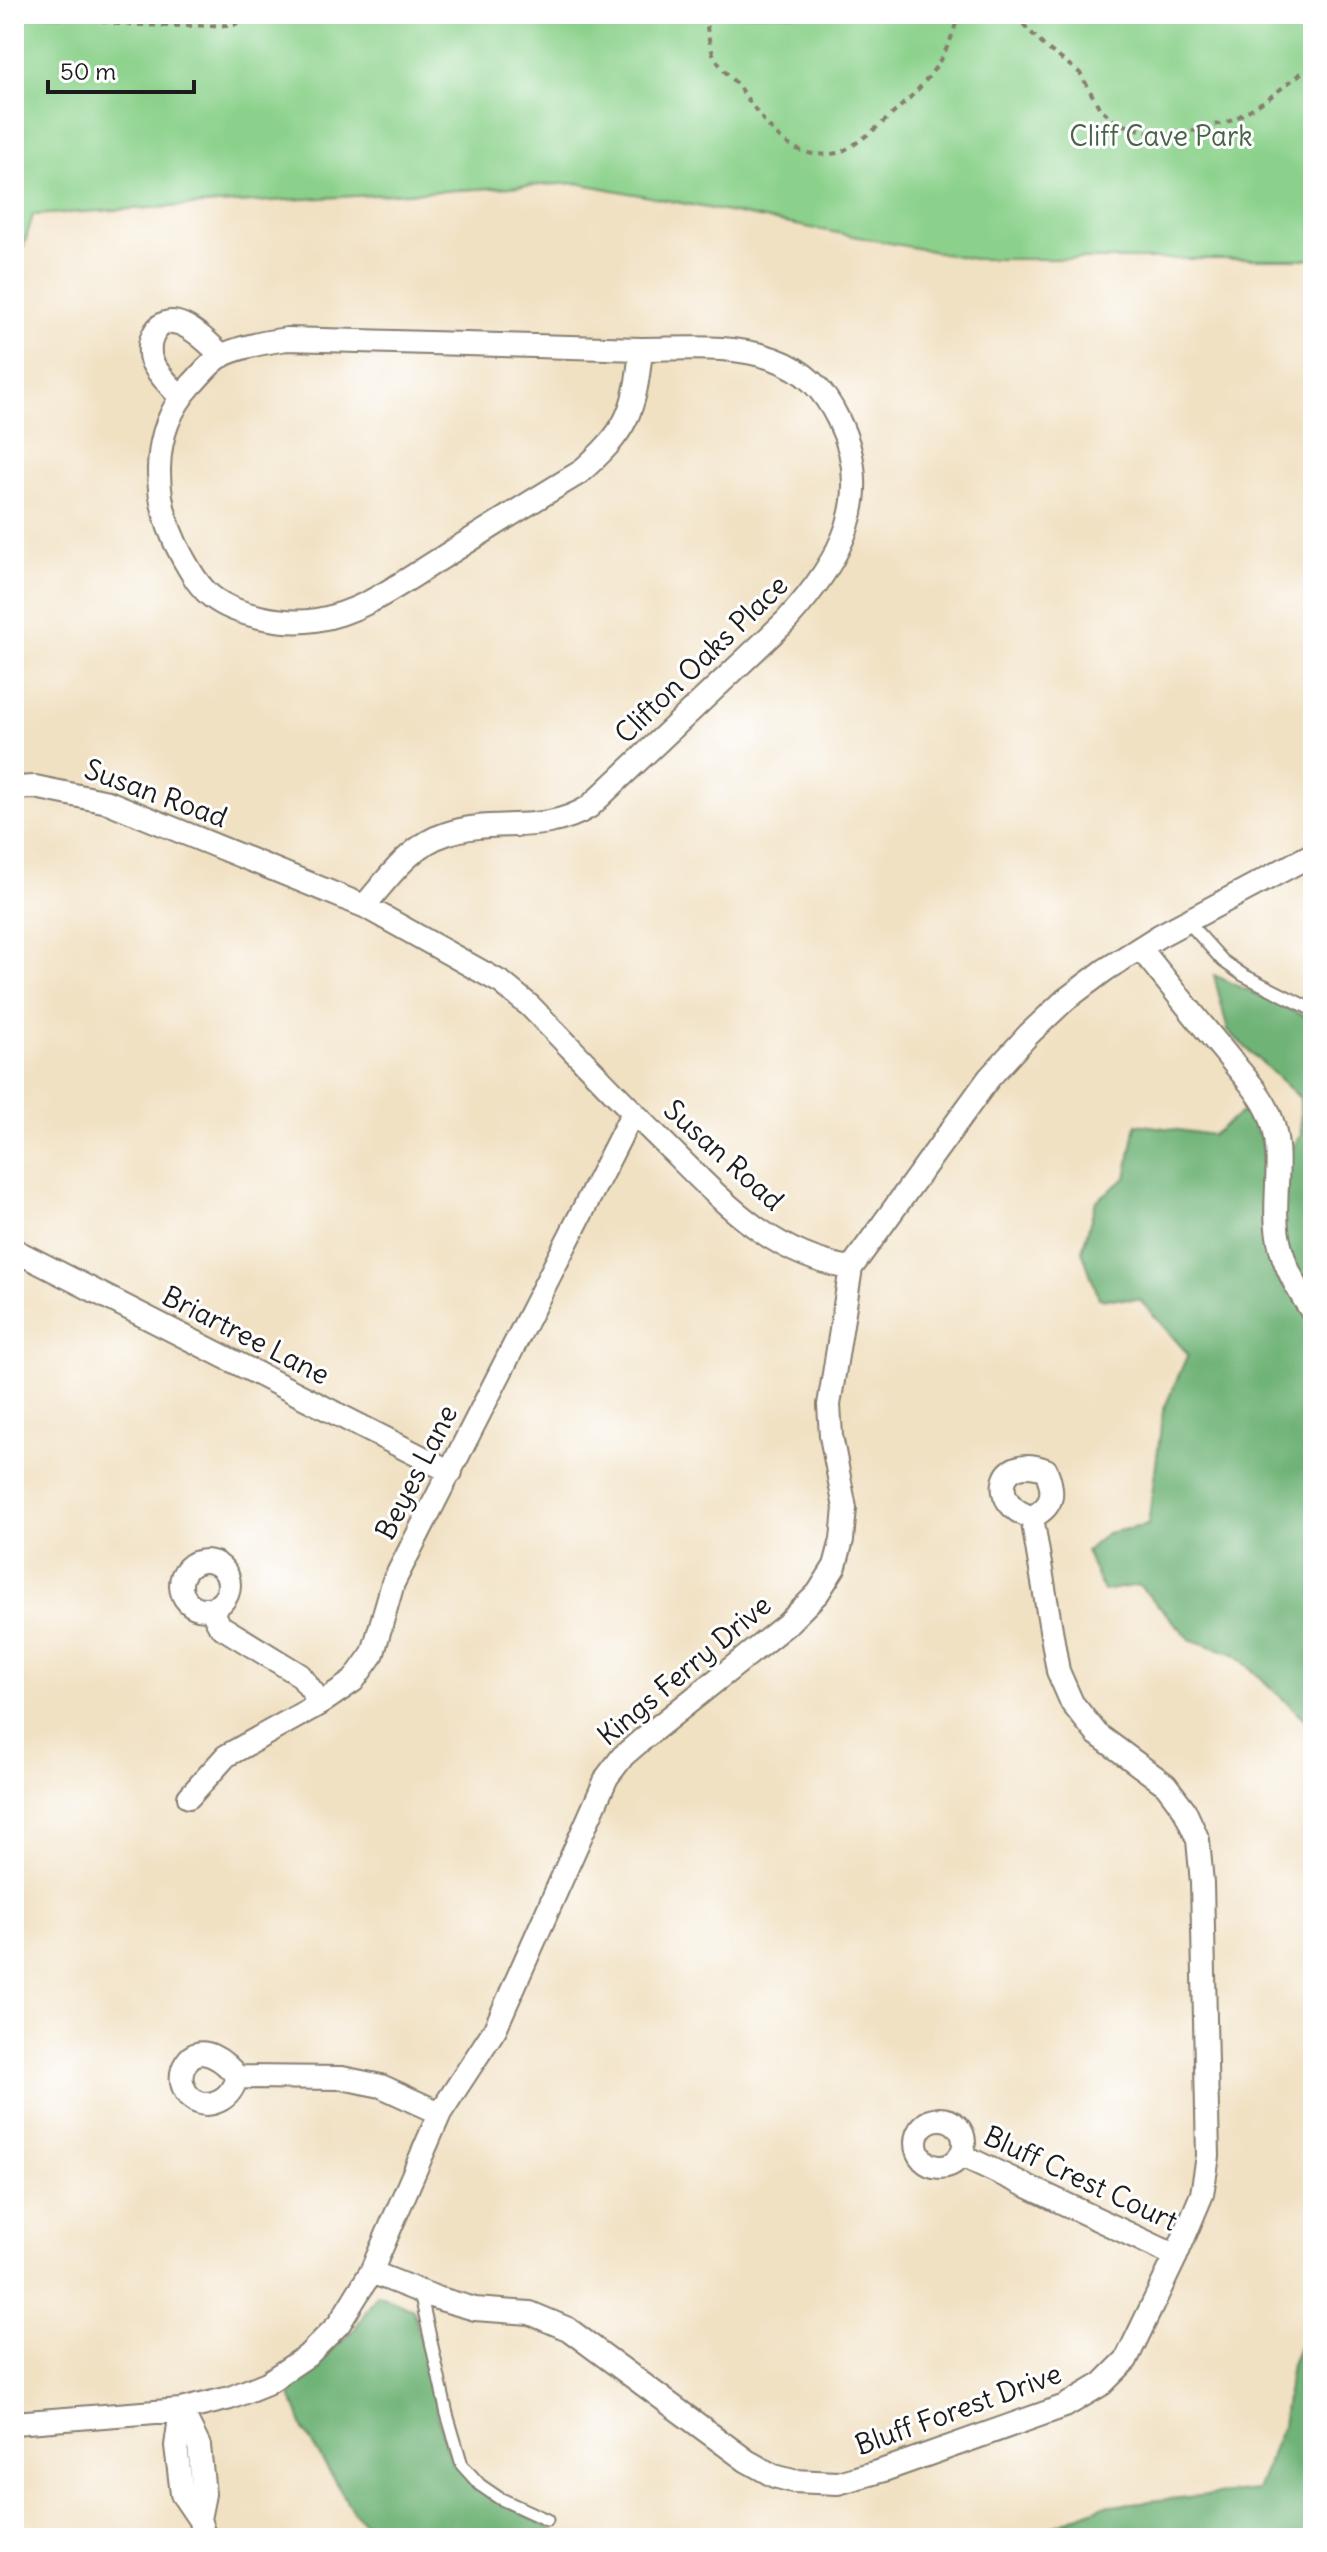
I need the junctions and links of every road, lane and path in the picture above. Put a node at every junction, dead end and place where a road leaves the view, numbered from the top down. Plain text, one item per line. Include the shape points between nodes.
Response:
1 (67, 14) edge
2 (250, 14) edge
3 (705, 14) edge
4 (958, 14) edge
5 (1017, 14) edge
6 (1313, 64) edge
7 (641, 349) junction
8 (222, 356) junction
9 (180, 397) junction
10 (14, 788) edge
11 (1313, 854) edge
12 (364, 906) junction
13 (1187, 921) junction
14 (1141, 949) junction
15 (1313, 1010) edge
16 (633, 1112) junction
17 (14, 1250) edge
18 (851, 1268) junction
19 (1313, 1313) edge
20 (451, 1472) junction
21 (1032, 1517) dead end
22 (211, 1609) dead end
23 (321, 1703) junction
24 (189, 1797) dead end
25 (237, 2077) dead end
26 (440, 2113) junction
27 (961, 2155) dead end
28 (1176, 2256) junction
29 (371, 2272) junction
30 (420, 2292) junction
31 (181, 2410) junction
32 (14, 2423) edge
33 (547, 2520) dead end
34 (202, 2528) edge

1 - 2 path via 118,24 170,26 234,25
3 - 4 path via 717,61 772,133 795,149 818,154 840,152 912,97 944,56
5 - 6 path via 1044,46 1080,73 1099,107 1117,123 1168,138 1233,120
7 - 8 street, Clifton Oaks Place via 287,339
7 - 9 street, Clifton Oaks Place via 638,384 625,422 579,473 369,602 300,622 248,614 213,598 179,552 159,492 159,452
7 - 12 street, Clifton Oaks Place via 749,353 775,359 820,388 848,439 856,494 833,559 786,621 589,807 559,821 444,834 414,850
8 - 9 street, Clifton Oaks Place
8 - 9 street via 197,331 180,324 157,327 150,342 151,361
10 - 12 street, Susan Road via 35,787 108,802
11 - 13 street
12 - 16 street, Susan Road via 516,992
13 - 14 street
13 - 15 lane via 1223,961
14 - 18 street via 1065,1000 989,1078
14 - 19 street via 1269,1112 1279,1171 1279,1240 1289,1273
16 - 18 street, Susan Road via 737,1216 802,1254
16 - 20 street, Beyes Lane
17 - 20 street, Briartree Lane
18 - 26 street, Kings Ferry Drive via 829,1405 845,1508 835,1566 818,1593 787,1624 644,1738 607,1777 495,2029
20 - 23 street, Beyes Lane via 393,1583 373,1653 353,1681
21 - 28 street, Bluff Forest Drive via 1058,1671 1072,1703 1097,1734 1166,1785 1198,1840 1208,2156 1202,2194
22 - 23 street via 220,1626 300,1675
23 - 24 street, Beyes Lane via 226,1756
25 - 26 street via 342,2078 381,2086
26 - 29 street, Kings Ferry Drive
27 - 28 street, Bluff Crest Court
28 - 30 street, Bluff Forest Drive via 1126,2360 1102,2384 1065,2406 838,2483 793,2481 762,2470 568,2329 530,2313 475,2309
29 - 30 street, Bluff Forest Drive
29 - 31 street, Kings Ferry Drive via 339,2324 307,2356 267,2383
30 - 33 lane via 462,2465 499,2498
31 - 32 street, Kings Ferry Drive
31 - 34 street via 199,2446

